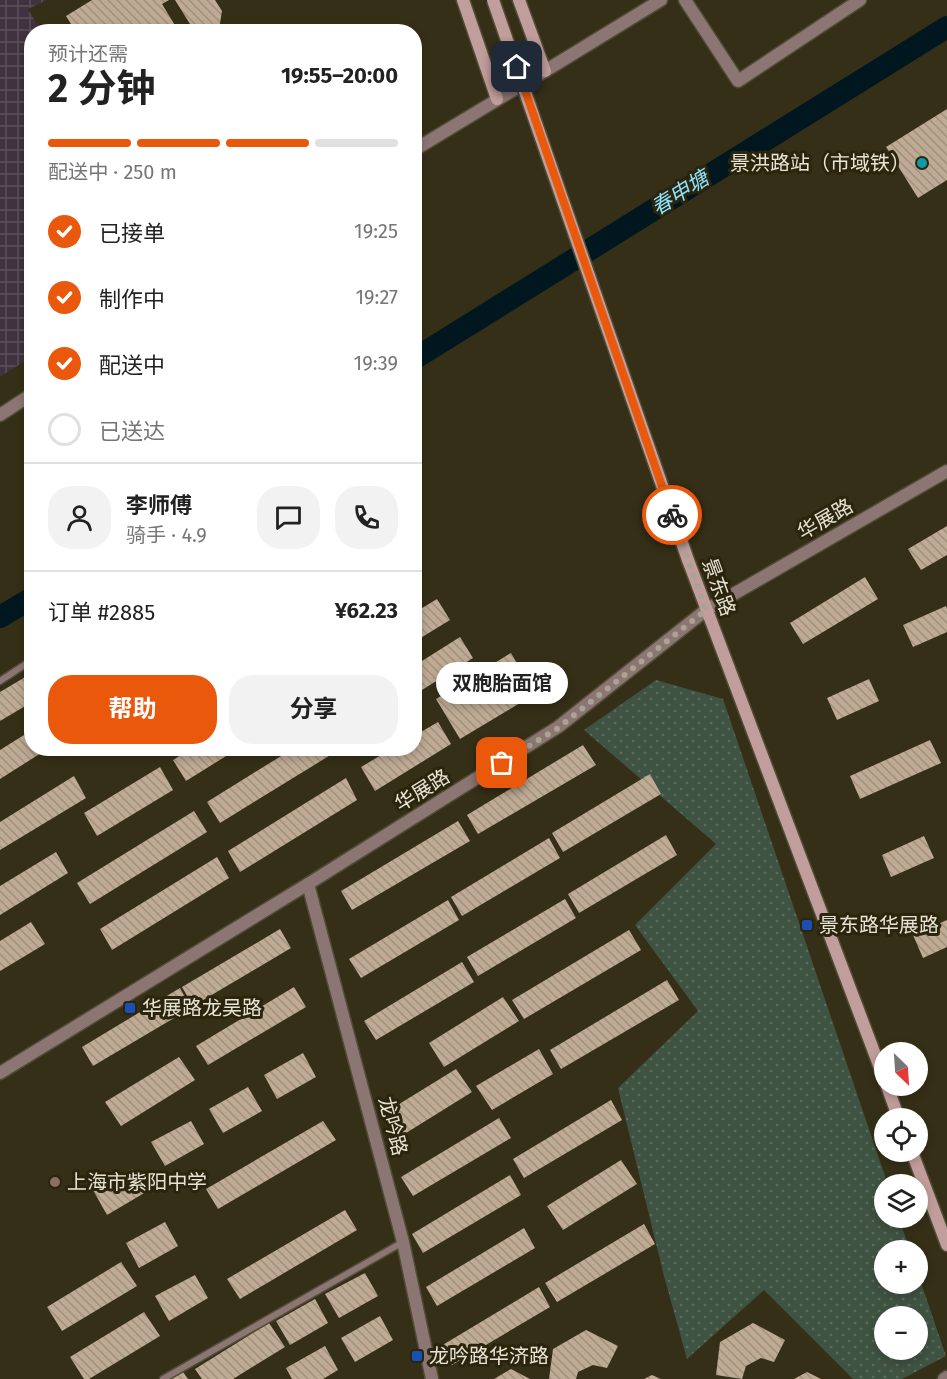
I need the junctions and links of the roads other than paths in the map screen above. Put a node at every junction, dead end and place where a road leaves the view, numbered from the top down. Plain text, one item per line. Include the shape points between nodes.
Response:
1 (463, 0) edge
2 (493, 0) edge
3 (519, 0) edge
4 (661, 0) edge
5 (685, 0) edge
6 (860, 0) edge
7 (545, 71) junction
8 (497, 99) junction
9 (422, 145) edge
10 (24, 399) edge
11 (0, 415) edge
12 (947, 471) edge
13 (706, 610) junction
14 (24, 665) edge
15 (0, 681) edge
16 (308, 884) junction
17 (874, 1053) edge
18 (0, 1073) edge
19 (916, 1162) edge
20 (403, 1242) junction
21 (947, 1245) edge
22 (163, 1379) edge
23 (432, 1379) edge

1 - 8 street
2 - 13 street, 景东路, bridge
3 - 7 street
4 - 7 street
5 - 6 street via 738,81
7 - 8 street
8 - 9 street
10 - 11 street
12 - 13 street, 华展路
13 - 16 street, 华展路 via 558,728
13 - 17 street, 景东路
14 - 15 lane
16 - 18 street, 华展路
16 - 20 street, 龙吟路
19 - 21 street
20 - 22 lane
20 - 23 street, 龙吟路

